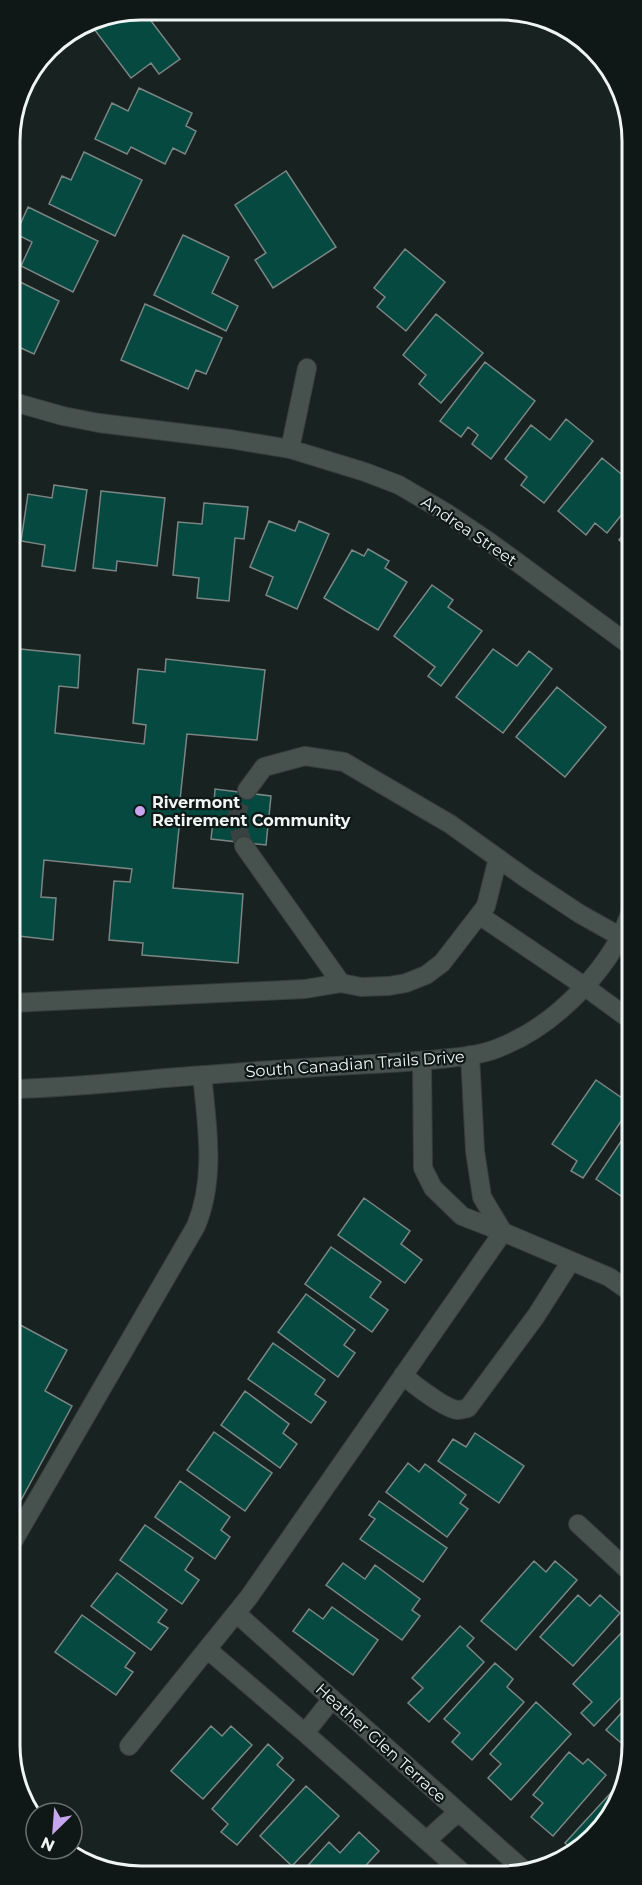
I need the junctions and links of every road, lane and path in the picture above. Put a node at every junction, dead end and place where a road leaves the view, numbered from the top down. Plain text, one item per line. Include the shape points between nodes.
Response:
1 (307, 368) dead end
2 (20, 404) edge
3 (290, 449) junction
4 (622, 639) edge
5 (247, 790) tunnel mouth
6 (244, 846) tunnel mouth
7 (498, 858) junction
8 (479, 915) junction
9 (622, 936) edge
10 (622, 944) edge
11 (341, 983) junction
12 (584, 986) junction
13 (20, 1003) edge
14 (622, 1014) edge
15 (470, 1055) junction
16 (422, 1061) junction
17 (202, 1075) junction
18 (20, 1089) edge
19 (503, 1232) junction
20 (571, 1261) junction
21 (622, 1286) edge
22 (403, 1375) junction
23 (578, 1524) dead end
24 (20, 1529) edge
25 (622, 1564) edge
26 (236, 1613) junction
27 (207, 1649) junction
28 (332, 1699) junction
29 (305, 1733) junction
30 (129, 1746) dead end
31 (458, 1812) junction
32 (427, 1840) junction
33 (517, 1864) edge
34 (455, 1866) edge

1 - 3 street
2 - 3 street, Andrea Street via 81,420
3 - 4 street, Andrea Street via 399,485 490,543
5 - 7 street via 264,767 274,764 305,756 344,762 450,824
6 - 11 street
7 - 8 street via 486,906
7 - 9 street via 580,914
8 - 11 street via 442,963 426,975 388,986
8 - 12 street
10 - 12 street, South Canadian Trails Drive
11 - 13 street via 305,989
12 - 14 street
12 - 15 street, South Canadian Trails Drive via 551,1018 527,1034 502,1047
15 - 16 street, South Canadian Trails Drive
15 - 19 street via 475,1151 482,1197
16 - 17 street, South Canadian Trails Drive
16 - 19 street via 423,1168 433,1188 462,1216
17 - 18 street, South Canadian Trails Drive
17 - 24 street via 209,1145 204,1207
19 - 20 street
19 - 22 street
20 - 21 street
20 - 22 street via 468,1408 447,1406
22 - 26 street
23 - 25 street
26 - 27 street
26 - 28 street, Heather Glen Terrace
27 - 29 street
27 - 30 street
28 - 29 street
28 - 31 street, Heather Glen Terrace
29 - 32 street
31 - 32 street
31 - 33 street, Heather Glen Terrace
32 - 34 street

